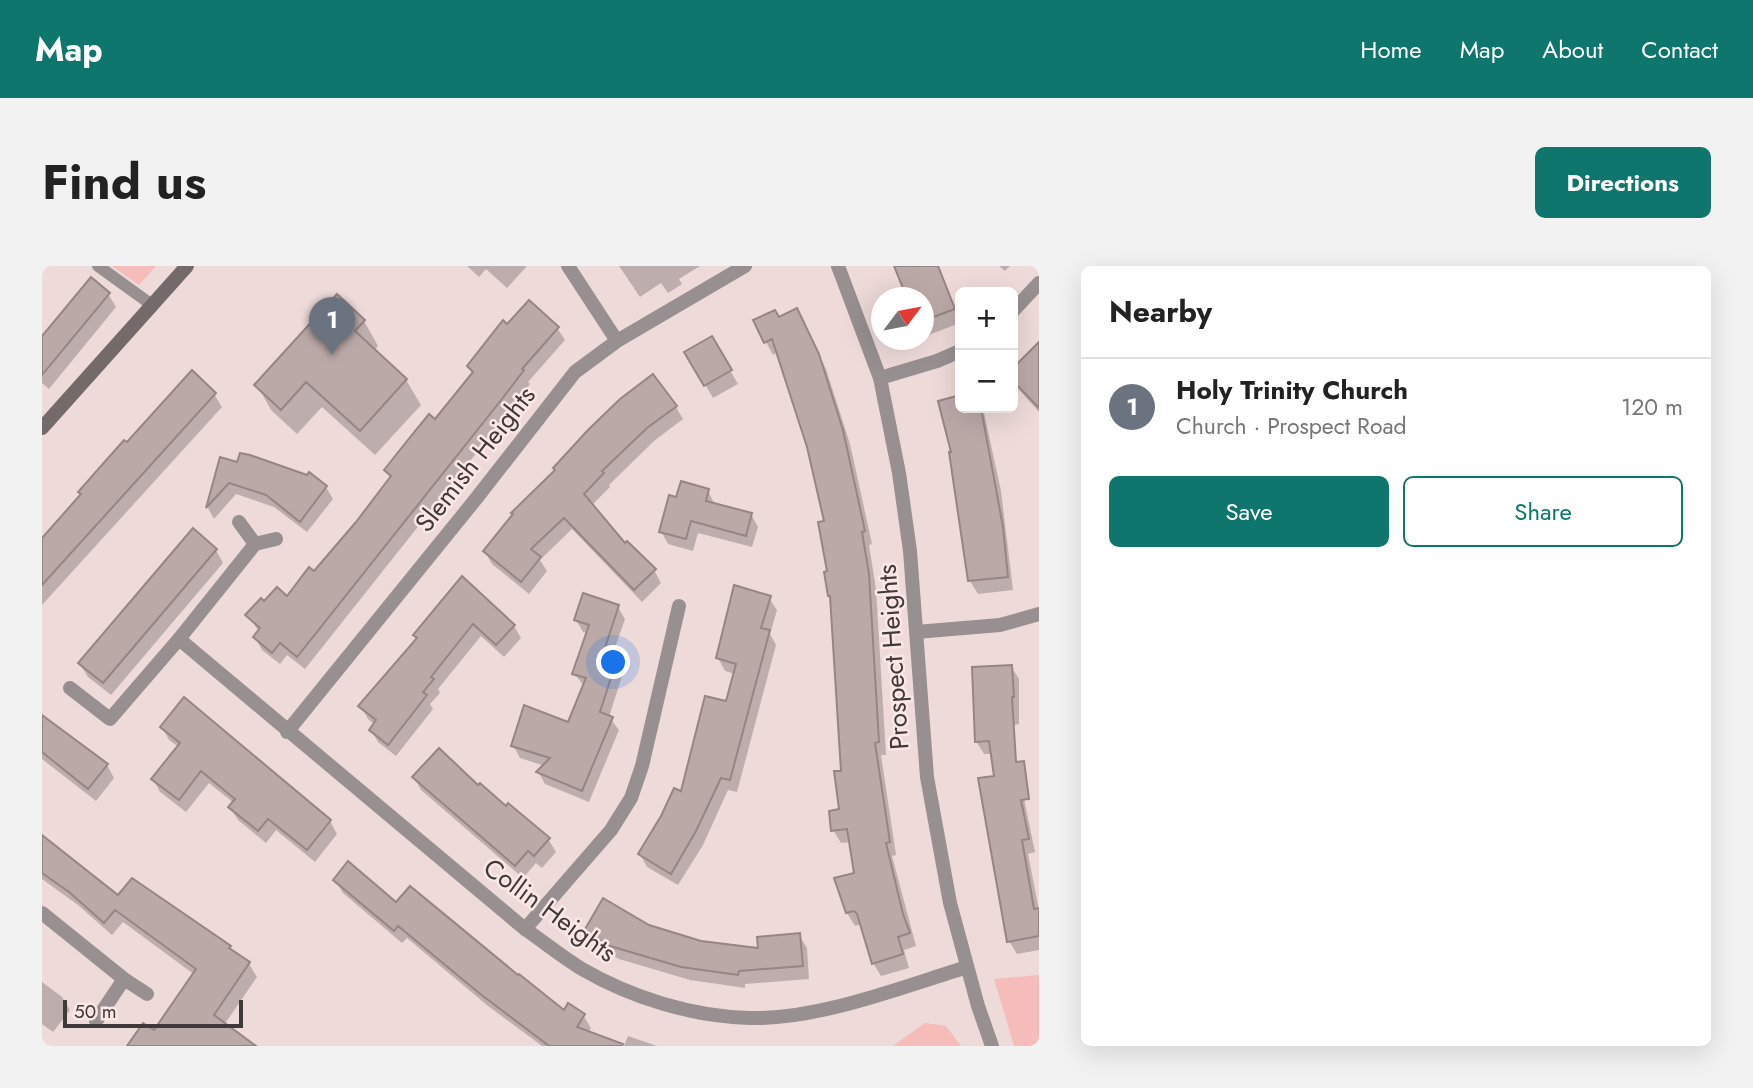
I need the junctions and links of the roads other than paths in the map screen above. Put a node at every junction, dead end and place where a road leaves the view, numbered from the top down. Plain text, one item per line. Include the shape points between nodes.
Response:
1 (97, 266) edge
2 (187, 266) edge
3 (568, 266) edge
4 (745, 266) edge
5 (838, 266) edge
6 (1039, 283) edge
7 (152, 305) junction
8 (1018, 306) edge
9 (617, 341) junction
10 (955, 353) edge
11 (880, 378) junction
12 (42, 428) edge
13 (239, 522) dead end
14 (276, 539) dead end
15 (255, 544) junction
16 (679, 606) dead end
17 (1039, 614) edge
18 (916, 632) junction
19 (179, 639) junction
20 (71, 688) dead end
21 (287, 732) junction
22 (42, 913) edge
23 (525, 929) junction
24 (967, 967) junction
25 (124, 979) junction
26 (147, 994) dead end
27 (96, 1021) dead end
28 (992, 1046) edge

1 - 7 lane
2 - 7 street
3 - 9 street
4 - 9 street, Slemish Heights
5 - 11 street, Prospect Heights
6 - 8 street
7 - 12 street
9 - 21 street, Slemish Heights via 563,385
10 - 11 street
11 - 18 street, Prospect Heights via 903,499
13 - 15 street
14 - 15 street
15 - 19 street
16 - 23 street via 631,798 611,830
17 - 18 street via 1000,625
18 - 24 street, Prospect Heights via 927,777
19 - 20 street via 110,719
19 - 21 street, Collin Heights
21 - 23 street, Collin Heights
22 - 25 street
23 - 24 street, Collin Heights via 581,968 642,997 750,1018 842,1004
24 - 28 street, Prospect Heights
25 - 26 street
25 - 27 street

